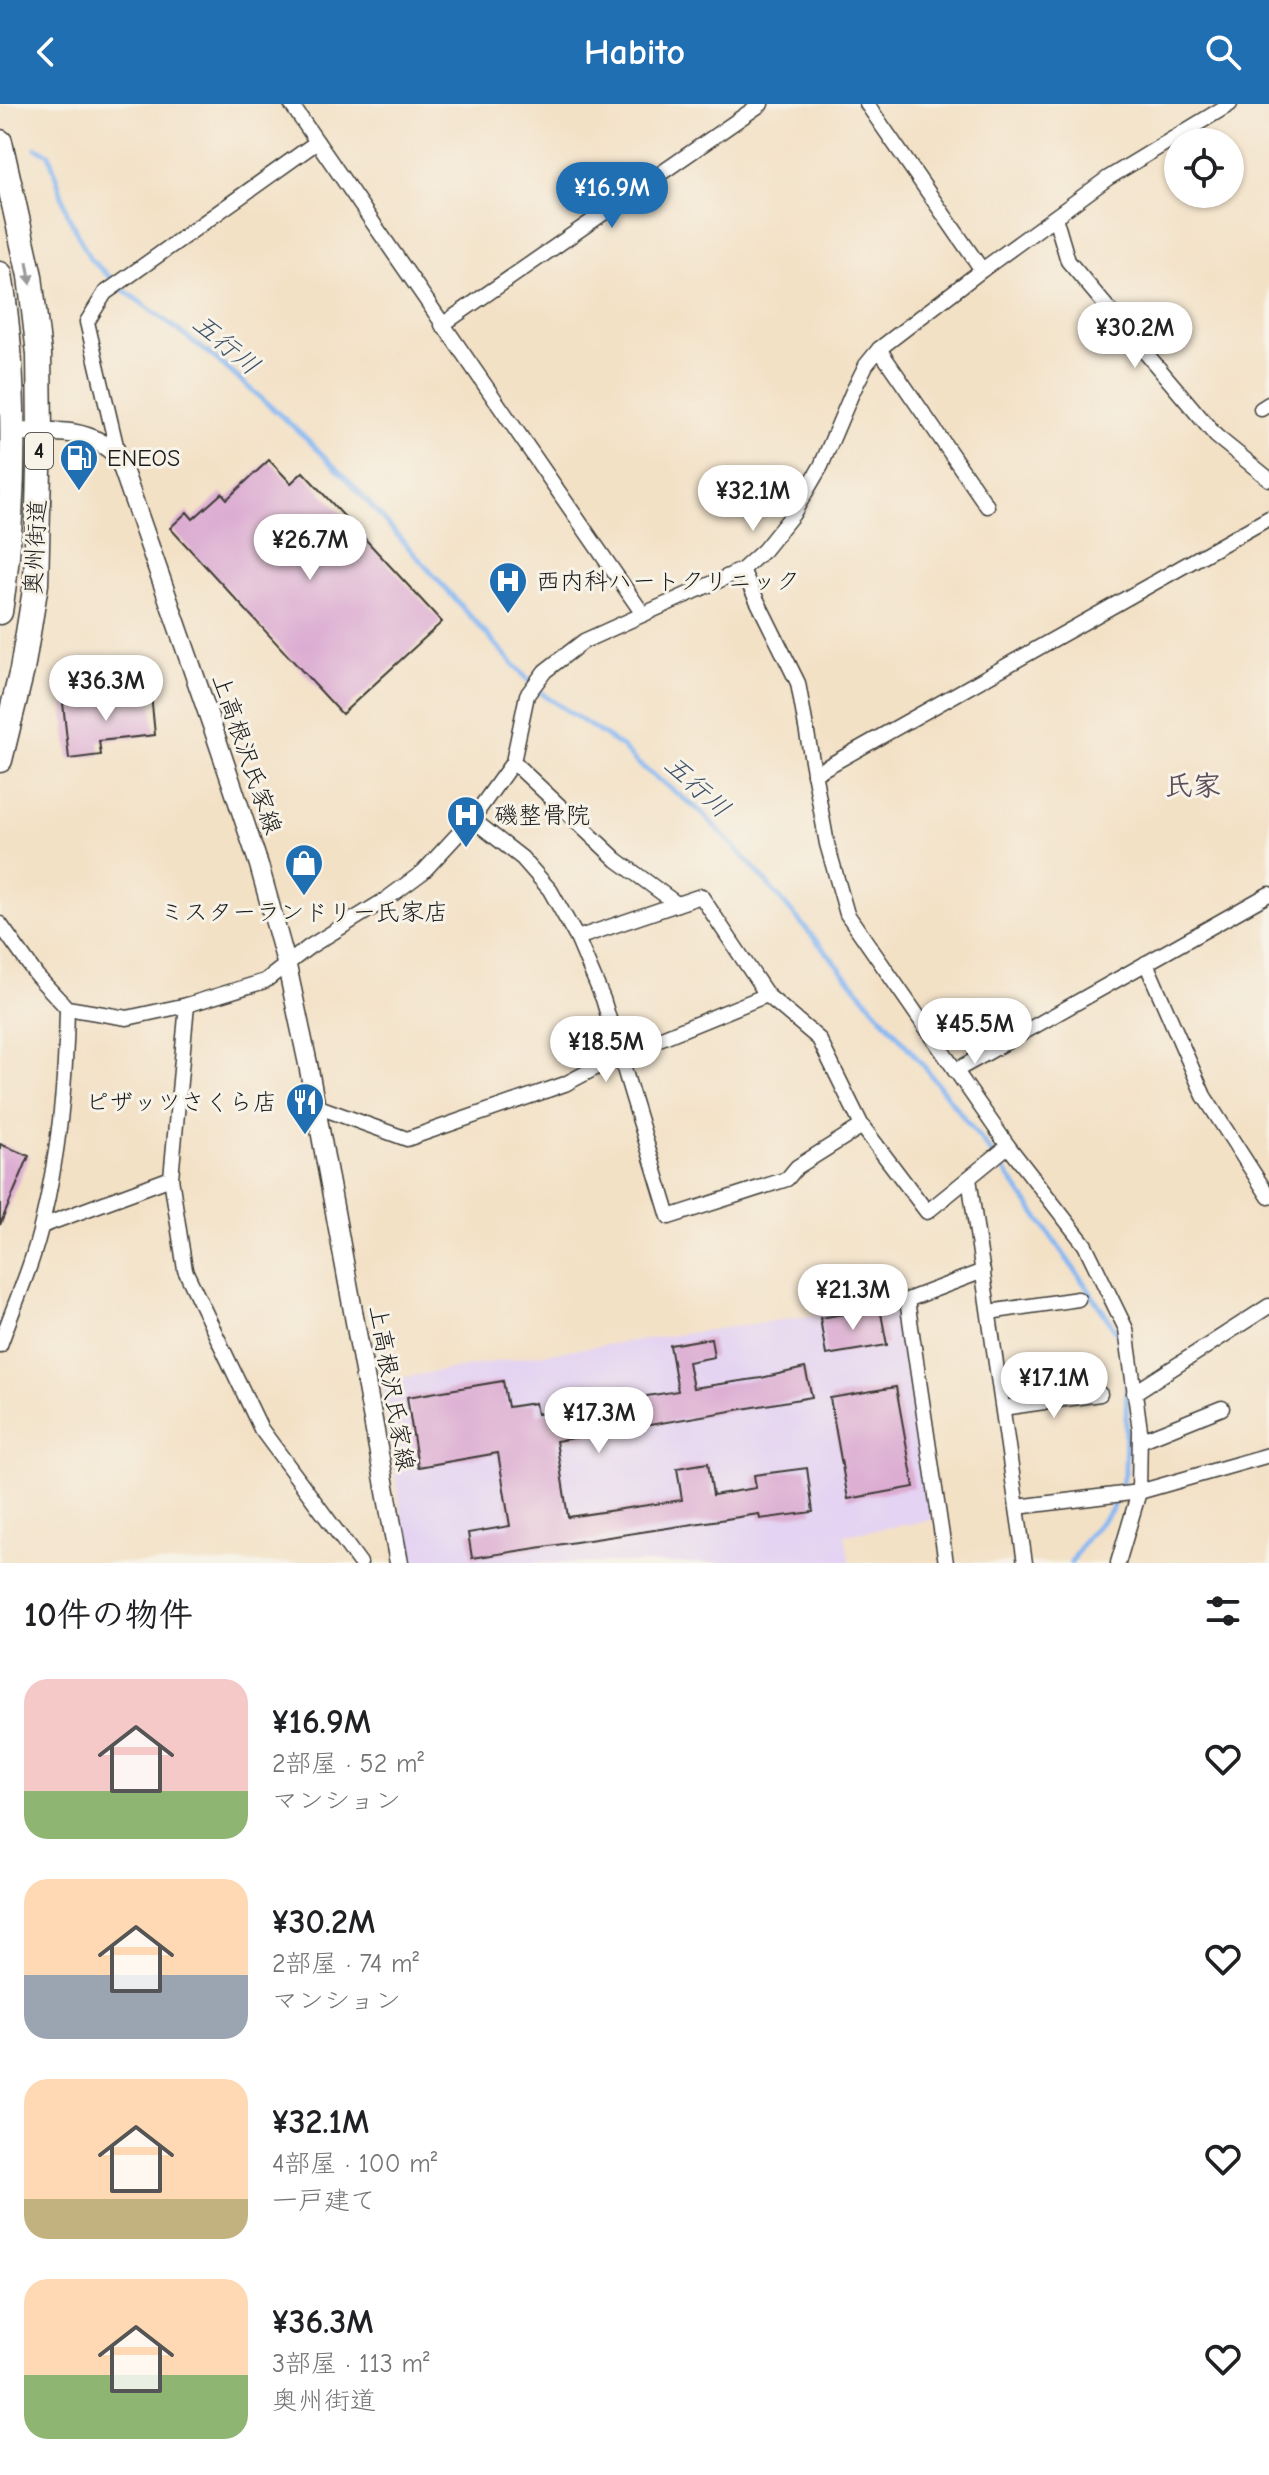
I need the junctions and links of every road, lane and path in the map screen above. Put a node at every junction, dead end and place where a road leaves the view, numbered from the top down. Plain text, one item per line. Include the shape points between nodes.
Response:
1 (291, 104) edge
2 (761, 104) edge
3 (867, 104) edge
4 (1230, 104) edge
5 (0, 142) edge
6 (317, 142) junction
7 (1055, 217) junction
8 (982, 270) junction
9 (0, 274) edge
10 (442, 325) junction
11 (879, 349) junction
12 (40, 432) junction
13 (11, 433) junction
14 (119, 458) junction
15 (1269, 479) edge
16 (987, 506) dead end
17 (1269, 518) edge
18 (742, 570) junction
19 (0, 612) edge
20 (643, 614) junction
21 (0, 760) edge
22 (513, 762) junction
23 (814, 774) junction
24 (472, 819) junction
25 (1269, 894) edge
26 (677, 904) junction
27 (0, 924) edge
28 (577, 938) junction
29 (1146, 963) junction
30 (287, 966) junction
31 (767, 995) junction
32 (187, 1005) junction
33 (67, 1008) junction
34 (620, 1055) junction
35 (955, 1071) junction
36 (316, 1106) junction
37 (862, 1126) junction
38 (1008, 1146) junction
39 (171, 1178) junction
40 (969, 1178) junction
41 (1269, 1197) edge
42 (42, 1226) junction
43 (983, 1271) junction
44 (1078, 1299) dead end
45 (1269, 1306) edge
46 (989, 1312) junction
47 (0, 1345) edge
48 (1134, 1393) junction
49 (1100, 1394) dead end
50 (1003, 1408) junction
51 (1222, 1408) dead end
52 (1140, 1441) junction
53 (1269, 1455) edge
54 (1139, 1492) junction
55 (1017, 1507) junction
56 (360, 1563) edge
57 (399, 1563) edge
58 (946, 1563) edge
59 (1025, 1563) edge
60 (1118, 1563) edge

1 - 6 street
2 - 10 street
3 - 8 street
4 - 7 street via 1108,178
5 -> 12 highway, 奥州街道 / 4 via 30,276
6 - 10 street
6 - 14 street via 105,293 87,322
7 - 8 street
7 - 15 street via 1068,261 1216,436
8 - 11 street
9 - 13 highway, 奥州街道 / 4
10 - 20 street
11 - 16 street
11 - 18 street via 866,365 821,466 793,514
12 - 13 main road
12 - 14 main road via 92,437
12 - 21 highway, 奥州街道 / 4 via 36,584
13 - 19 highway, 奥州街道 / 4
14 - 30 main road, 上高根沢氏家線 via 231,780
17 - 23 street
18 - 20 street
18 - 23 street via 798,683
20 - 22 street via 584,641 545,671 527,695
22 - 24 street
22 - 26 street via 617,860
23 - 35 street via 847,914
24 - 28 street via 522,858 550,890
24 - 30 street via 423,872
25 - 29 street
26 - 28 street
26 - 31 street via 701,896
27 - 33 street
28 - 34 street
29 - 35 street
29 - 41 street via 1204,1096
30 - 32 street via 265,981
30 - 36 main road, 上高根沢氏家線
31 - 34 street
31 - 37 street via 819,1039
32 - 33 street via 127,1018
32 - 39 street
33 - 42 street via 53,1171
34 - 36 street via 565,1084 407,1139
34 - 37 street via 669,1217 787,1179 797,1167
35 - 38 street
36 - 57 main road, 上高根沢氏家線
37 - 40 street via 927,1212
38 - 40 street
38 - 48 street via 1085,1245 1126,1329
39 - 42 street
39 - 56 street via 185,1270 261,1429
40 - 43 street
42 - 47 street
43 - 46 street
43 - 58 street via 907,1300
44 - 46 street
45 - 48 street
46 - 50 street
48 - 52 street
49 - 50 street
50 - 55 street
51 - 52 street
52 - 54 street
53 - 54 street
54 - 55 street
54 - 60 street
55 - 59 street

